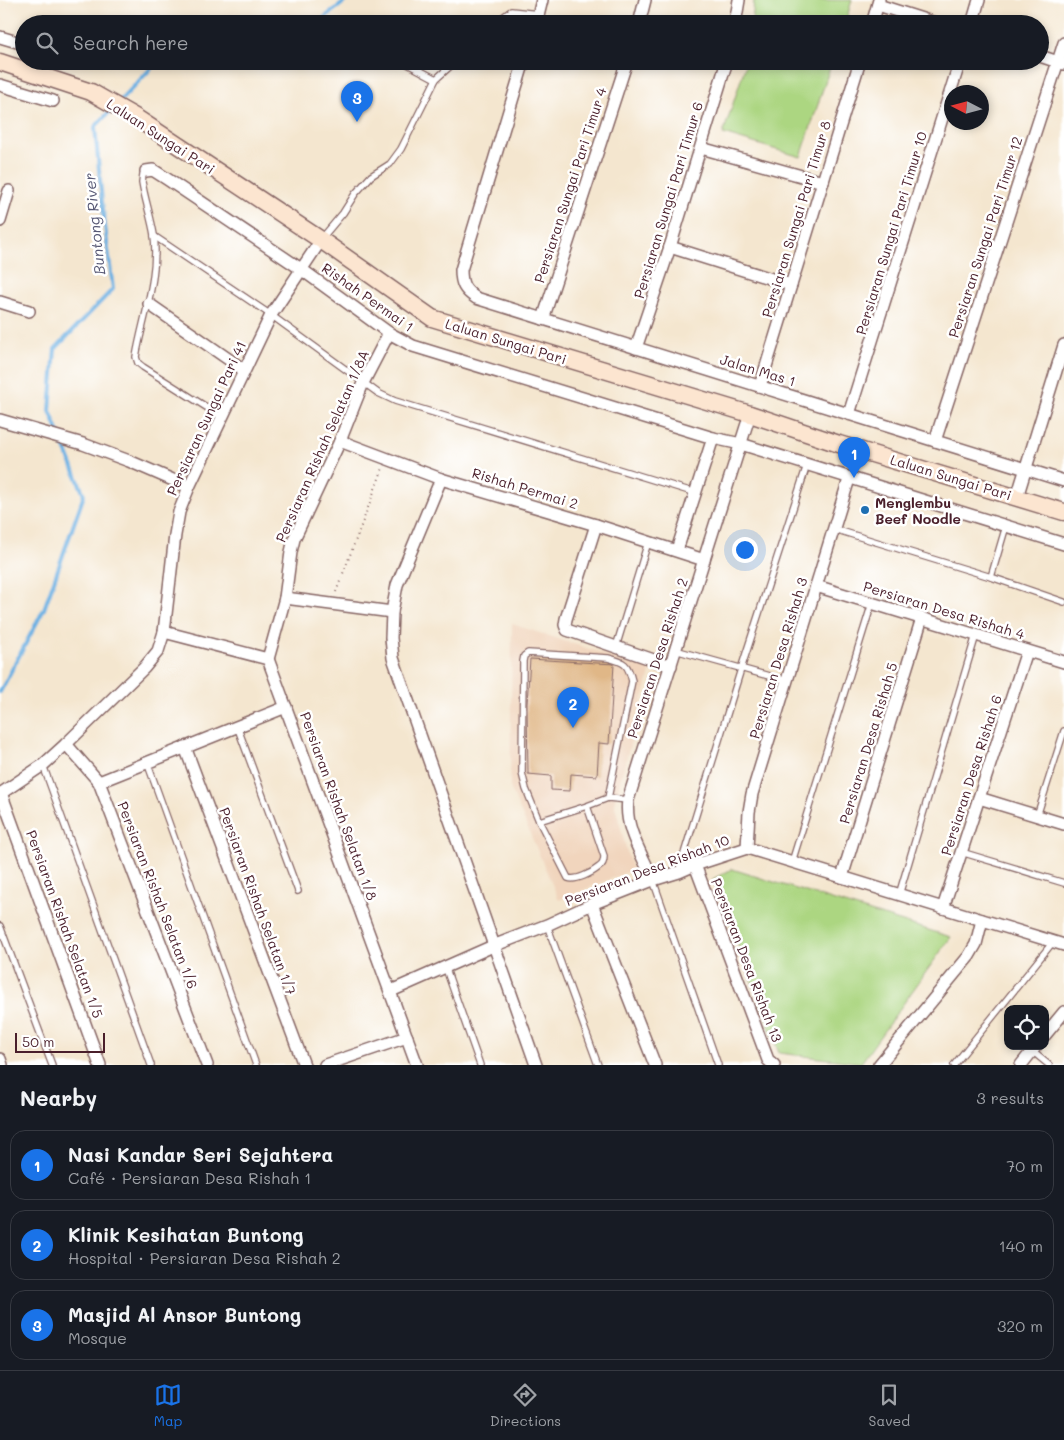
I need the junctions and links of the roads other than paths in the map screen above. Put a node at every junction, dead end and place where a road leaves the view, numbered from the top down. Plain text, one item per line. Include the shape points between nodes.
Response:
1 (542, 0) edge
2 (645, 0) edge
3 (739, 0) edge
4 (980, 0) edge
5 (878, 2) edge
6 (507, 15) edge
7 (522, 15) edge
8 (538, 15) edge
9 (641, 15) edge
10 (736, 15) edge
11 (874, 15) edge
12 (913, 15) edge
13 (975, 15) edge
14 (0, 37) edge
15 (15, 41) edge
16 (1064, 43) edge
17 (1049, 59) edge
18 (0, 62) edge
19 (1061, 63) edge
20 (15, 67) edge
21 (24, 70) edge
22 (420, 70) edge
23 (445, 70) edge
24 (521, 70) edge
25 (624, 70) edge
26 (724, 70) edge
27 (857, 70) edge
28 (957, 70) edge
29 (436, 78) junction
30 (0, 85) edge
31 (52, 100) dead end
32 (701, 148) junction
33 (146, 171) joint
34 (823, 182) junction
35 (10, 191) dead end
36 (0, 221) edge
37 (154, 236) junction
38 (321, 240) junction
39 (670, 247) junction
40 (301, 269) junction
41 (791, 285) junction
42 (0, 302) edge
43 (149, 304) junction
44 (29, 311) dead end
45 (271, 315) junction
46 (542, 319) junction
47 (389, 334) junction
48 (1064, 345) edge
49 (636, 348) junction
50 (244, 370) junction
51 (364, 383) junction
52 (760, 386) junction
53 (750, 414) junction
54 (850, 414) junction
55 (222, 418) junction
56 (0, 420) edge
57 (713, 438) junction
58 (340, 441) junction
59 (935, 441) junction
60 (740, 444) junction
61 (807, 465) junction
62 (1025, 469) junction
63 (849, 478) junction
64 (441, 479) junction
65 (1064, 480) edge
66 (189, 487) junction
67 (696, 493) junction
68 (1017, 497) junction
69 (1064, 512) edge
70 (596, 525) junction
71 (1006, 526) junction
72 (834, 529) junction
73 (648, 541) junction
74 (1064, 544) edge
75 (677, 550) junction
76 (704, 560) junction
77 (991, 577) junction
78 (816, 586) junction
79 (285, 598) junction
80 (1064, 602) edge
81 (872, 603) junction
82 (392, 612) junction
83 (922, 618) junction
84 (164, 632) junction
85 (976, 635) junction
86 (616, 647) junction
87 (675, 650) junction
88 (1027, 651) junction
89 (268, 659) junction
90 (1064, 662) edge
91 (671, 666) junction
92 (741, 669) junction
93 (787, 682) junction
94 (286, 707) junction
95 (237, 726) junction
96 (1064, 730) edge
97 (66, 744) junction
98 (185, 747) junction
99 (147, 762) junction
100 (43, 765) junction
101 (98, 782) junction
102 (1, 794) edge
103 (608, 798) junction
104 (979, 798) junction
105 (628, 800) junction
106 (587, 806) junction
107 (1037, 816) junction
108 (539, 822) junction
109 (1064, 824) edge
110 (747, 848) junction
111 (961, 852) junction
112 (792, 862) junction
113 (695, 865) junction
114 (679, 872) junction
115 (842, 877) junction
116 (653, 880) junction
117 (1064, 883) edge
118 (298, 891) dead end
119 (899, 895) junction
120 (592, 904) junction
121 (943, 908) junction
122 (982, 920) junction
123 (547, 925) junction
124 (0, 926) edge
125 (1059, 944) edge
126 (493, 946) junction
127 (445, 966) junction
128 (391, 991) junction
129 (1064, 1012) edge
130 (1049, 1030) edge
131 (407, 1037) junction
132 (1033, 1050) edge
133 (1035, 1050) edge
134 (0, 1059) edge
135 (2, 1065) edge
136 (52, 1065) edge
137 (100, 1065) edge
138 (151, 1065) edge
139 (207, 1065) edge
140 (256, 1065) edge
141 (304, 1065) edge
142 (325, 1065) edge
143 (417, 1065) edge
144 (480, 1065) edge
145 (536, 1065) edge
146 (598, 1065) edge
147 (655, 1065) edge
148 (718, 1065) edge
149 (774, 1065) edge
150 (879, 1065) edge
151 (954, 1065) edge
152 (1021, 1065) edge
153 (1049, 1065) edge

1 - 8 street
2 - 9 street
3 - 10 street
4 - 13 street
5 - 11 street
5 - 12 street
6 - 7 lane via 511,12
14 - 15 street
16 - 19 street, Persiaran Sungai Pari Timur 12
17 - 19 street
18 - 20 main road, Laluan Sungai Pari
19 - 59 street, Persiaran Sungai Pari Timur 12
21 - 38 main road, Laluan Sungai Pari via 91,92 136,117
22 - 29 lane
23 - 29 lane
24 - 46 street, Jalan Mas 1 via 461,270 461,282 476,298
25 - 46 street, Persiaran Sungai Pari Timur 4
26 - 32 street, Persiaran Sungai Pari Timur 6
27 - 34 street, Persiaran Sungai Pari Timur 8
28 - 54 street, Persiaran Sungai Pari Timur 10
29 - 38 lane via 401,149 390,164 371,176 355,194
30 - 31 street
32 - 34 street
32 - 39 street, Persiaran Sungai Pari Timur 6
33 - 37 lane via 143,174 144,191
33 - 40 street, Rishah Permai 1 via 153,170
34 - 41 street, Persiaran Sungai Pari Timur 8
35 - 36 street
37 - 43 lane
37 - 45 lane
38 - 40 street, Persiaran Sungai Pari 41
38 - 53 main road, Laluan Sungai Pari via 432,318
39 - 41 street
39 - 49 street, Persiaran Sungai Pari Timur 6
40 - 45 street, Persiaran Sungai Pari 41
40 - 47 street, Rishah Permai 1
41 - 52 street, Persiaran Sungai Pari Timur 8
42 - 44 street
43 - 50 street
43 - 55 lane via 136,357 138,363
45 - 50 street, Persiaran Sungai Pari 41
45 - 51 lane
46 - 49 street, Jalan Mas 1
47 - 51 street, Persiaran Rishah Selatan 1/8A
47 - 57 street, Rishah Permai 1 via 413,346
48 - 62 street
49 - 52 street, Jalan Mas 1
50 - 55 street, Persiaran Sungai Pari 41
51 - 58 street, Persiaran Rishah Selatan 1/8A
51 - 67 lane via 395,401
52 - 54 street, Jalan Mas 1
53 - 60 street, Persiaran Desa Rishah 2
53 - 68 main road, Laluan Sungai Pari
54 - 59 street, Jalan Mas 1
55 - 66 street, Persiaran Sungai Pari 41
56 - 66 street via 83,444
57 - 60 street, Rishah Permai 1
57 - 67 street
58 - 64 street, Rishah Permai 2
58 - 79 street, Persiaran Rishah Selatan 1/8A via 294,539
59 - 62 street, Jalan Mas 1
60 - 61 street, Rishah Permai 1
60 - 76 street, Persiaran Desa Rishah 2
61 - 63 street, Rishah Permai 1
61 - 92 lane
62 - 65 street, Jalan Mas 1
62 - 68 street
63 - 71 street, Rishah Permai 1
63 - 72 street, Persiaran Desa Rishah 3
64 - 70 street, Rishah Permai 2
64 - 82 street via 397,585
66 - 84 street, Persiaran Sungai Pari 41 via 175,535
67 - 75 street
68 - 69 main road, Laluan Sungai Pari
70 - 73 street, Rishah Permai 2
70 - 86 street via 565,625 567,630
71 - 74 street, Rishah Permai 1
71 - 77 lane
72 - 77 lane
72 - 78 street, Persiaran Desa Rishah 3
73 - 75 street, Rishah Permai 2
73 - 86 lane
75 - 76 street, Rishah Permai 2
76 - 87 street, Persiaran Desa Rishah 2
77 - 80 lane
78 - 81 street, Persiaran Desa Rishah 4
78 - 93 street, Persiaran Desa Rishah 3
79 - 82 street
79 - 89 street, Persiaran Rishah Selatan 1/8A
81 - 83 street, Persiaran Desa Rishah 4
81 - 112 lane
82 - 126 street via 393,658
83 - 85 street, Persiaran Desa Rishah 4
83 - 115 street, Persiaran Desa Rishah 5
84 - 89 street
84 - 97 street, Persiaran Sungai Pari 41 via 158,651
85 - 88 street, Persiaran Desa Rishah 4
85 - 119 lane
86 - 91 street
87 - 91 street, Persiaran Desa Rishah 2
87 - 92 lane
88 - 90 street, Persiaran Desa Rishah 4
88 - 104 street, Persiaran Desa Rishah 6
89 - 94 street, Persiaran Rishah Selatan 1/8
91 - 105 street, Persiaran Desa Rishah 2
92 - 93 lane
92 - 114 lane
93 - 110 street, Persiaran Desa Rishah 3 via 752,794
94 - 95 street
94 - 128 street, Persiaran Rishah Selatan 1/8
95 - 98 street
95 - 118 lane
96 - 107 lane
97 - 100 street, Persiaran Sungai Pari 41
97 - 101 street, Persiaran Rishah Selatan 1/6
98 - 99 street
98 - 141 street, Persiaran Rishah Selatan 1/7
99 - 101 street
99 - 140 lane
100 - 102 street, Persiaran Sungai Pari 41
100 - 138 lane
101 - 139 street, Persiaran Rishah Selatan 1/6
102 - 137 street, Persiaran Rishah Selatan 1/5
103 - 105 lane
103 - 106 lane
103 - 108 lane via 632,681 629,668 608,658 528,653 523,661 522,773
104 - 107 street
104 - 111 street, Persiaran Desa Rishah 6
105 - 116 street, Persiaran Desa Rishah 2 via 628,825
106 - 108 lane
106 - 108 lane via 604,856 600,867 578,878 568,878 564,873
107 - 109 street
110 - 112 street, Persiaran Desa Rishah 10
110 - 113 street, Persiaran Desa Rishah 10
111 - 117 lane
111 - 121 street, Persiaran Desa Rishah 6
112 - 115 street, Persiaran Desa Rishah 10
113 - 114 street, Persiaran Desa Rishah 10
113 - 149 street, Persiaran Desa Rishah 13 via 768,1060
114 - 116 street, Persiaran Desa Rishah 10
115 - 119 street, Persiaran Desa Rishah 10
116 - 120 street, Persiaran Desa Rishah 10
116 - 148 lane
119 - 121 street, Persiaran Desa Rishah 10
120 - 123 street, Persiaran Desa Rishah 10
120 - 147 street
121 - 122 street, Persiaran Desa Rishah 10
122 - 125 street, Persiaran Desa Rishah 10
122 - 150 street via 976,944 969,956
123 - 126 street, Persiaran Desa Rishah 10
123 - 146 lane
124 - 136 lane
125 - 151 lane
126 - 127 street, Persiaran Desa Rishah 10
126 - 145 street
127 - 128 street, Persiaran Desa Rishah 10
127 - 144 lane
128 - 131 street, Persiaran Rishah Selatan 1/8
129 - 130 street
131 - 142 street
131 - 143 street, Persiaran Rishah Selatan 1/8
132 - 152 street
133 - 153 lane
134 - 135 street

